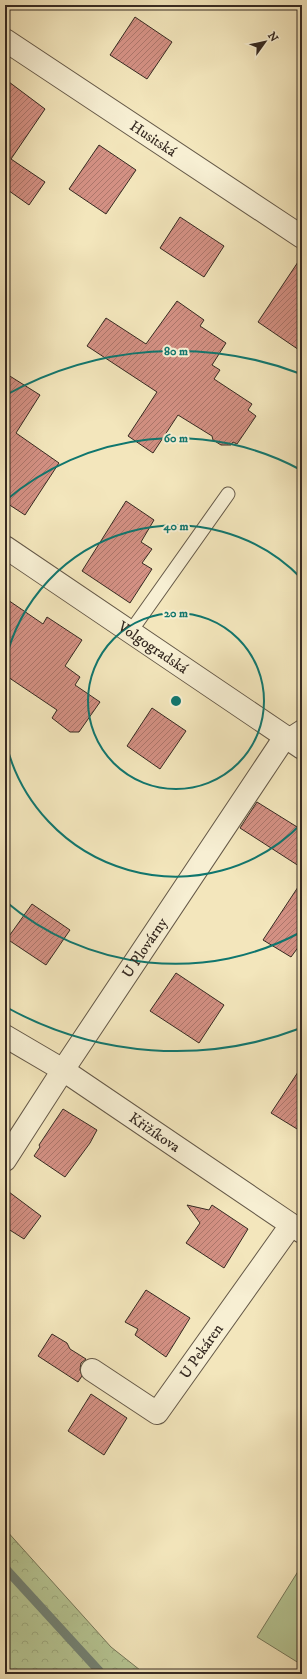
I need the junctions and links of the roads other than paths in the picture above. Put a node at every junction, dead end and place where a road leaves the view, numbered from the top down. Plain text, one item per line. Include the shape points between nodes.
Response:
1 (5, 40) edge
2 (302, 237) edge
3 (228, 494) dead end
4 (5, 547) edge
5 (131, 631) junction
6 (296, 737) edge
7 (5, 1036) edge
8 (63, 1070) junction
9 (5, 1160) edge
10 (296, 1229) edge
11 (92, 1370) dead end

1 - 2 street, Husitská
3 - 5 lane
4 - 5 street, Volgogradská
5 - 6 street, Volgogradská
6 - 8 street, U Plovárny
7 - 8 street, Křižíkova
8 - 9 street, U Plovárny
8 - 10 street, Křižíkova
10 - 11 street, U Pekáren via 157,1413

